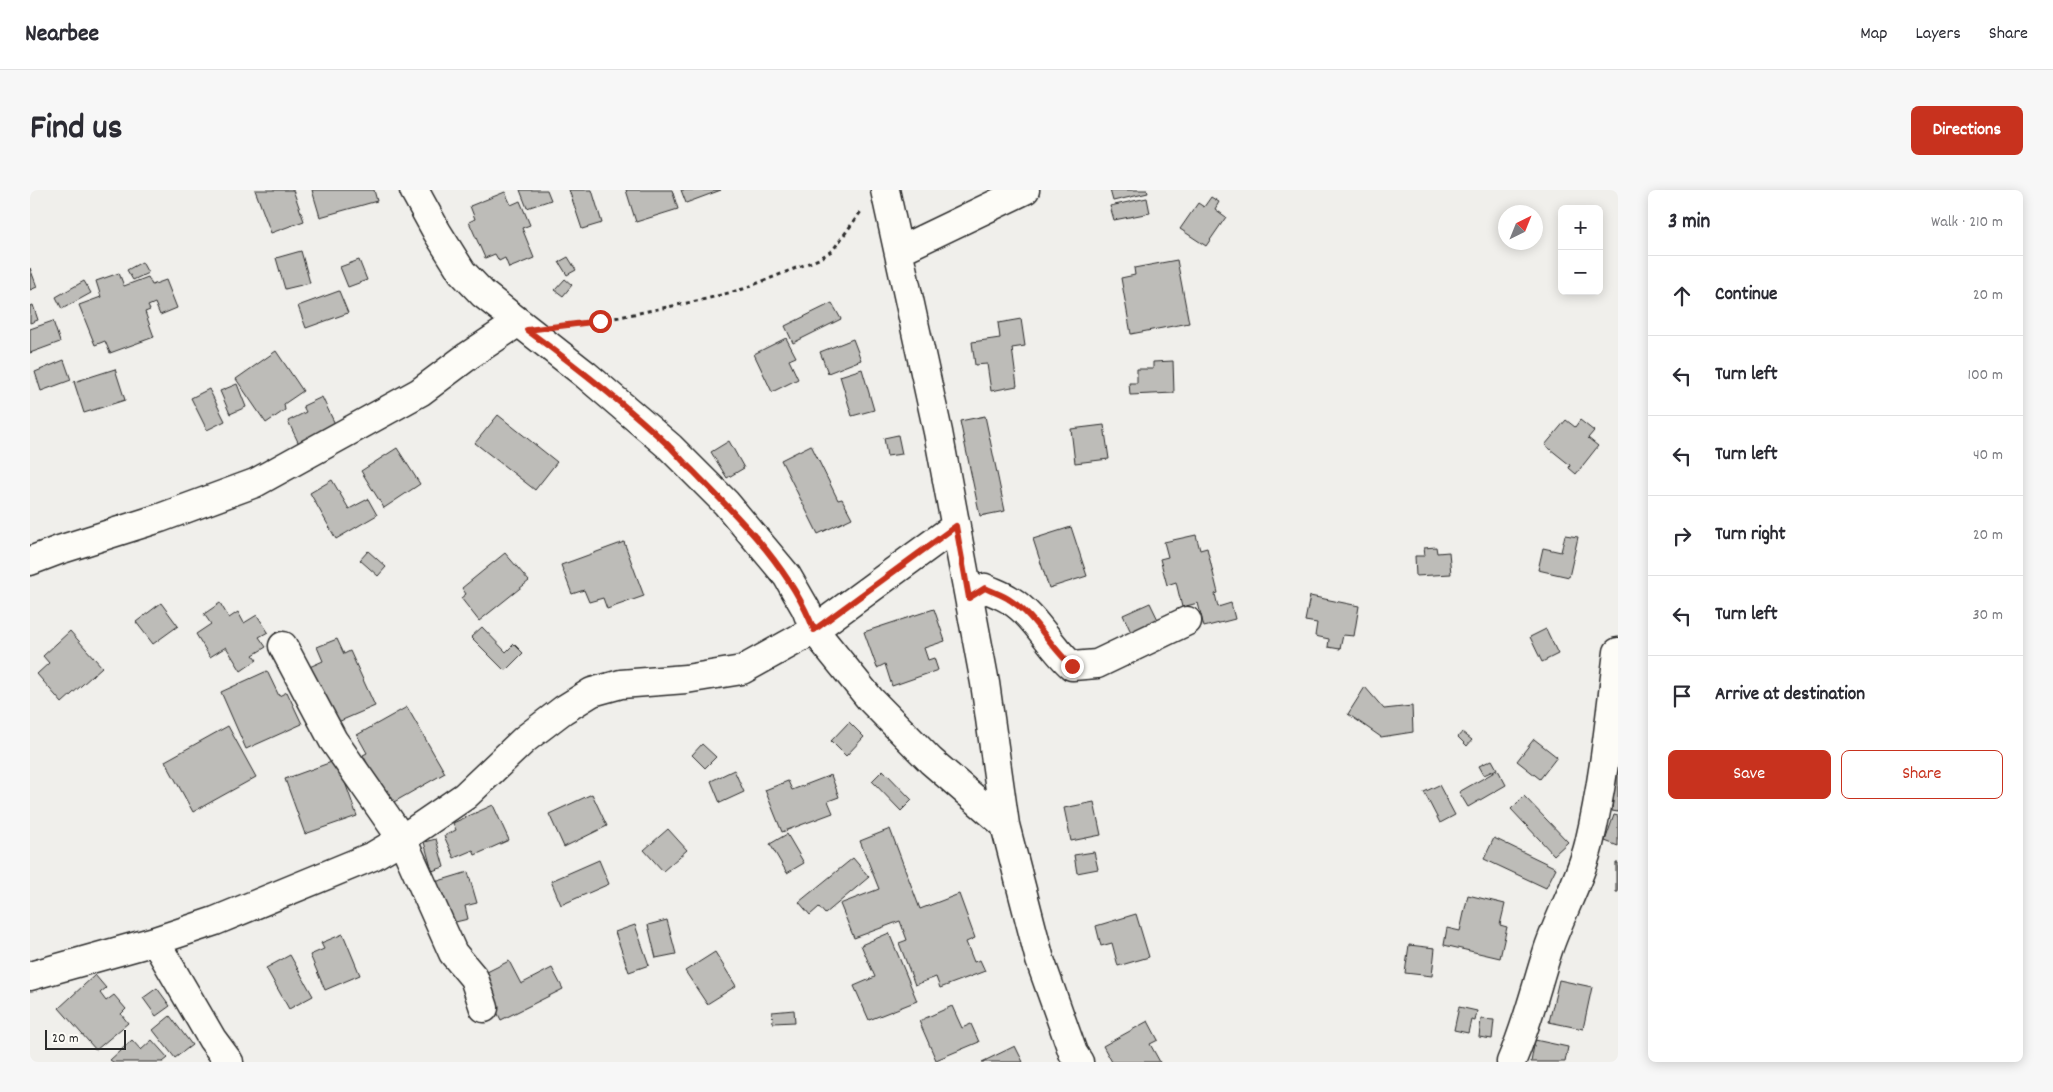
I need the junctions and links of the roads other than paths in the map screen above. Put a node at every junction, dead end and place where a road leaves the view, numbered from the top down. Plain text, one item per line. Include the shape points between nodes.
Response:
1 (414, 190) edge
2 (1025, 190) edge
3 (876, 197) edge
4 (900, 250) junction
5 (522, 326) junction
6 (956, 526) junction
7 (30, 561) edge
8 (969, 598) junction
9 (1187, 621) dead end
10 (814, 630) junction
11 (284, 646) dead end
12 (1618, 652) edge
13 (1005, 825) junction
14 (402, 839) junction
15 (155, 941) junction
16 (30, 976) edge
17 (484, 1008) dead end
18 (229, 1062) edge
19 (1079, 1062) edge
20 (1512, 1062) edge

1 - 5 street via 462,272
2 - 4 street
3 - 4 street
4 - 6 street
5 - 7 street via 476,350 420,392 255,483
5 - 10 street via 670,446 726,503 787,576
6 - 8 street
6 - 10 street
8 - 9 street via 985,588 1011,600 1072,666 1097,664
8 - 13 street
10 - 13 street via 870,699 931,761
10 - 14 street via 742,670 686,680 622,684 592,692 525,739 465,796
11 - 14 street via 334,740
12 - 20 street via 1589,844 1549,948
13 - 19 street via 1040,960
14 - 15 street via 374,856 328,875 215,921
14 - 17 street via 453,952 474,978
15 - 16 street
15 - 18 street via 212,1039

